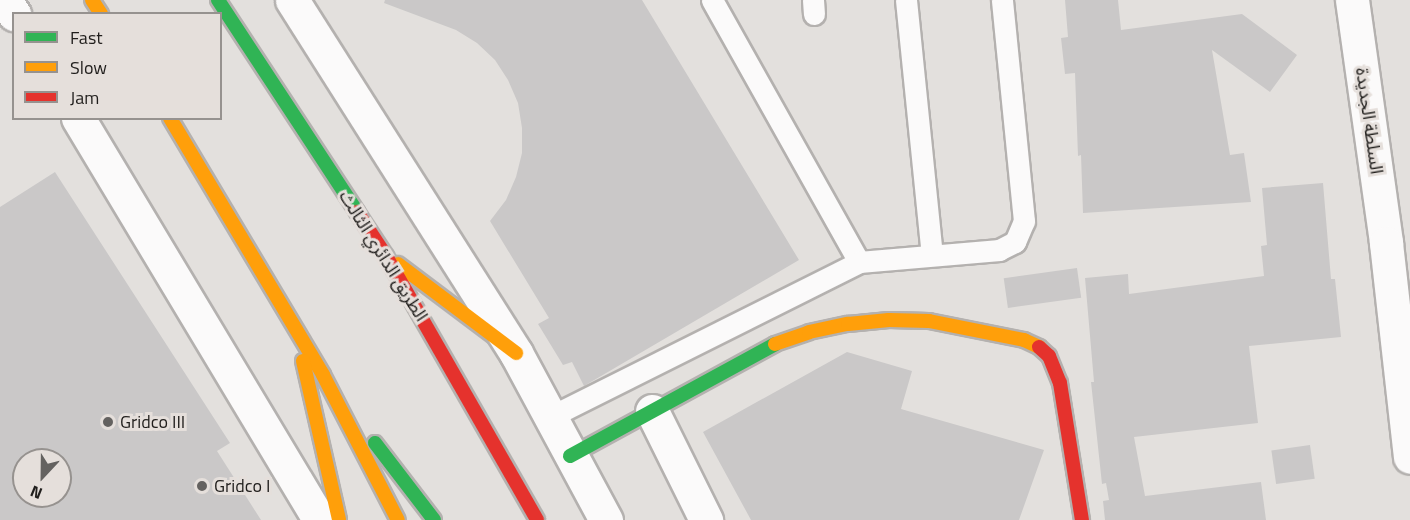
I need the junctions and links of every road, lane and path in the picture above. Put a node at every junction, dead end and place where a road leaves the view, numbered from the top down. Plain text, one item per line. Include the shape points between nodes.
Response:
1 (218, 0) edge
2 (292, 0) edge
3 (712, 0) edge
4 (906, 0) edge
5 (1002, 0) edge
6 (1352, 0) edge
7 (79, 120) edge
8 (171, 120) edge
9 (1398, 240) edge
10 (932, 255) junction
11 (386, 256) junction
12 (859, 262) junction
13 (294, 325) junction
14 (516, 354) junction
15 (1404, 368) edge
16 (324, 375) junction
17 (652, 411) junction
18 (550, 417) junction
19 (570, 456) junction
20 (1410, 457) edge
21 (320, 520) edge
22 (339, 520) edge
23 (398, 520) edge
24 (434, 520) edge
25 (537, 520) edge
26 (606, 520) edge
27 (706, 520) edge
28 (1082, 520) edge

1 - 11 main road, الطريق الدائري الثالث
2 - 14 street
3 - 12 lane
4 - 10 lane
5 - 10 lane via 1024,221 1015,242 999,250
6 - 9 street, السلطة الجديدة
7 - 21 street
8 - 13 main road
9 - 15 street, السلطة الجديدة
10 - 12 lane
11 - 14 main road
11 - 25 main road, الطريق الدائري الثالث
12 - 18 lane
13 - 16 main road
13 - 22 main road
14 - 18 street
15 - 20 street, السلطة الجديدة
16 - 23 main road
16 - 24 main road
17 - 19 main road
17 - 27 street
17 - 28 main road via 770,346 808,332 848,324 929,321 1024,340 1049,356 1057,369
18 - 19 street
19 - 26 street

